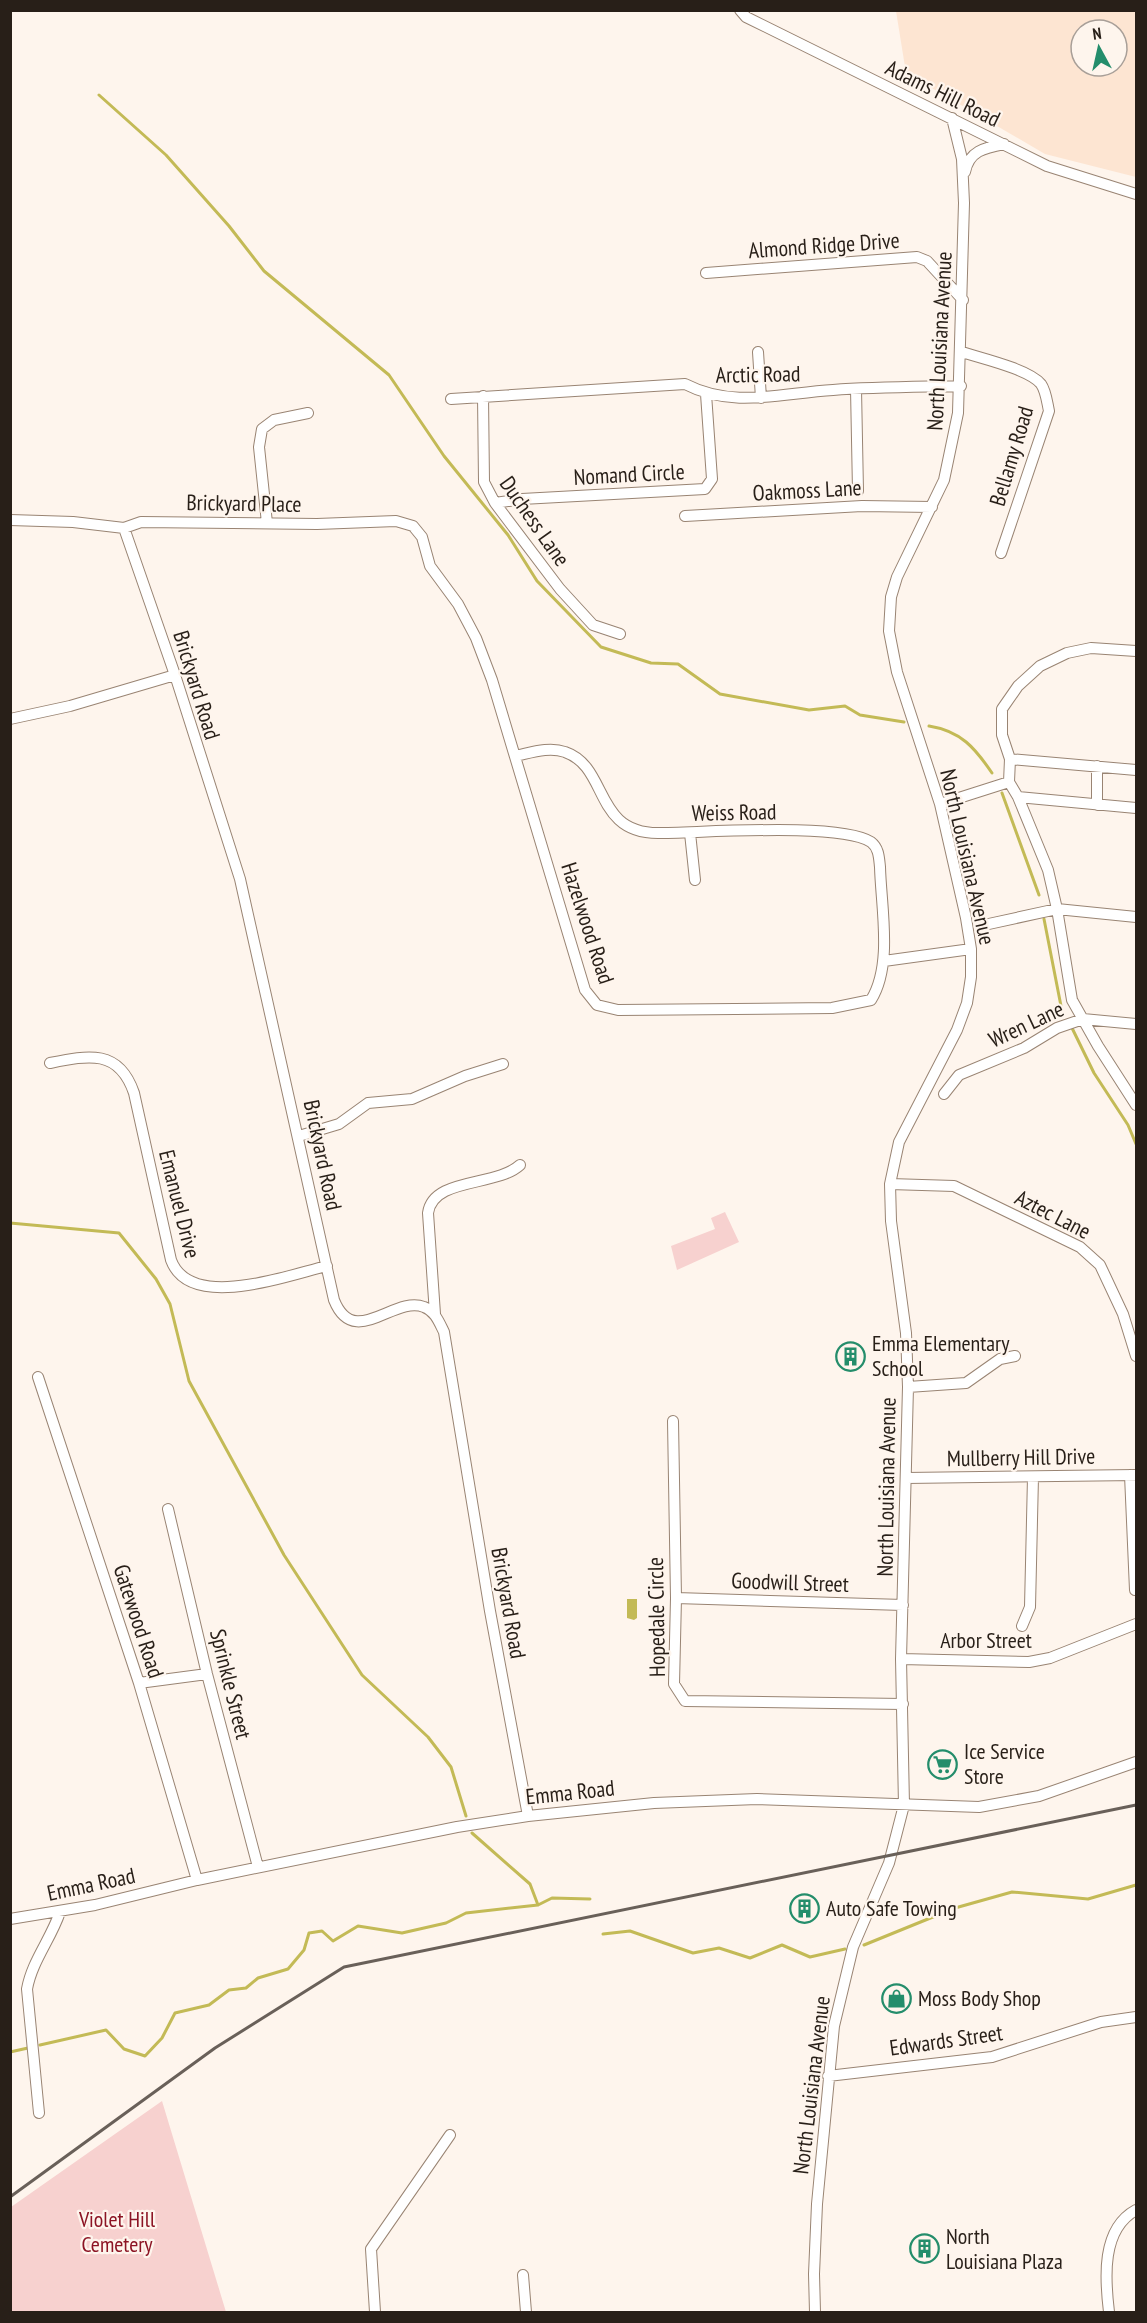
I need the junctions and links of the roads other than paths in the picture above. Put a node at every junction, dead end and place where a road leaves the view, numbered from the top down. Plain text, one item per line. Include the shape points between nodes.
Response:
1 (740, 10) edge
2 (952, 118) junction
3 (1004, 144) junction
4 (963, 184) junction
5 (1137, 194) edge
6 (706, 273) dead end
7 (963, 300) junction
8 (758, 352) dead end
9 (962, 352) junction
10 (961, 386) junction
11 (856, 389) junction
12 (706, 394) junction
13 (483, 396) junction
14 (761, 398) junction
15 (450, 399) dead end
16 (308, 413) dead end
17 (858, 491) dead end
18 (495, 504) junction
19 (932, 507) junction
20 (685, 516) dead end
21 (10, 520) edge
22 (267, 523) junction
23 (364, 523) joint
24 (124, 528) junction
25 (1001, 553) dead end
26 (620, 634) dead end
27 (1137, 651) edge
28 (175, 675) junction
29 (10, 719) edge
30 (515, 756) junction
31 (1010, 759) junction
32 (1097, 766) junction
33 (1137, 770) edge
34 (1009, 782) junction
35 (1018, 797) junction
36 (940, 804) junction
37 (1097, 805) junction
38 (1137, 808) edge
39 (690, 833) junction
40 (695, 880) dead end
41 (1058, 909) junction
42 (1137, 917) edge
43 (984, 925) dead end
44 (971, 949) junction
45 (884, 961) junction
46 (1083, 1019) junction
47 (1137, 1024) edge
48 (50, 1063) dead end
49 (503, 1064) dead end
50 (944, 1094) dead end
51 (1137, 1105) edge
52 (299, 1136) junction
53 (520, 1165) dead end
54 (890, 1184) junction
55 (327, 1266) junction
56 (435, 1314) junction
57 (1016, 1356) dead end
58 (1137, 1356) edge
59 (38, 1377) dead end
60 (908, 1387) junction
61 (673, 1421) dead end
62 (1133, 1475) edge
63 (1033, 1477) junction
64 (906, 1478) junction
65 (168, 1509) dead end
66 (1135, 1590) dead end
67 (676, 1598) junction
68 (903, 1605) junction
69 (1137, 1624) edge
70 (1022, 1626) dead end
71 (901, 1659) junction
72 (207, 1674) junction
73 (139, 1683) junction
74 (903, 1704) junction
75 (1137, 1762) edge
76 (904, 1805) junction
77 (528, 1816) junction
78 (258, 1867) junction
79 (198, 1880) junction
80 (60, 1912) junction
81 (10, 1919) edge
82 (1137, 2017) edge
83 (828, 2076) junction
84 (39, 2113) dead end
85 (450, 2135) dead end
86 (1137, 2210) edge
87 (523, 2275) dead end
88 (375, 2313) edge
89 (525, 2313) edge
90 (815, 2313) edge
91 (1109, 2313) edge

1 - 2 street, Adams Hill Road via 799,45
2 - 3 street, Adams Hill Road
2 - 4 street, North Louisiana Avenue via 962,159
3 - 4 street via 987,147 970,157
3 - 5 street, Adams Hill Road via 1047,166
4 - 7 street, North Louisiana Avenue
6 - 7 street, Almond Ridge Drive via 917,258 927,260
7 - 9 street, North Louisiana Avenue
8 - 14 street
9 - 10 street, North Louisiana Avenue
9 - 25 street, Bellamy Road via 1029,375 1041,384 1047,397 1048,411
10 - 11 street, Arctic Road
10 - 19 street, North Louisiana Avenue via 953,443
11 - 14 street, Arctic Road
11 - 17 street
12 - 13 street, Arctic Road via 685,384
12 - 14 street, Arctic Road
12 - 18 street, Nomand Circle via 712,479 705,489 522,499
13 - 15 street, Arctic Road
13 - 18 street, Duchess Lane via 483,483
16 - 22 street via 274,420 262,429
18 - 26 street, Duchess Lane via 560,590 593,625
19 - 20 street, Oakmoss Lane via 862,506
19 - 36 street, North Louisiana Avenue via 897,577 891,597 889,631 897,672
21 - 24 street
22 - 23 street, Brickyard Place
22 - 24 street, Brickyard Place via 141,522
23 - 30 street, Hazelwood Road via 396,521 413,526 422,537 430,566 458,604 476,638
24 - 28 street, Brickyard Road
27 - 31 street via 1091,648 1067,652 1040,666 1017,686 1002,710 1002,735
28 - 29 street
28 - 52 street, Brickyard Road via 240,879
30 - 39 street, Weiss Road via 547,750 565,752 584,765 616,819 642,833
30 - 45 street, Hazelwood Road via 585,990 597,1005 618,1010 832,1008 871,999 880,986
31 - 32 street
31 - 34 street
32 - 33 street
32 - 37 street
34 - 35 street
34 - 36 street
35 - 37 street
35 - 41 street via 1048,870
36 - 44 street, North Louisiana Avenue
37 - 38 street
39 - 40 street
39 - 45 street, Weiss Road via 798,831 851,835 872,843 879,859
41 - 42 street
41 - 43 street
41 - 46 street via 1072,1000
44 - 45 street
44 - 54 street, North Louisiana Avenue via 968,1003 899,1142
46 - 47 street, Wren Lane
46 - 50 street, Wren Lane via 959,1075
46 - 51 street
48 - 55 street, Emanuel Drive via 98,1058 115,1063 127,1076 171,1260 180,1275 198,1284 230,1288
49 - 52 street via 412,1099 368,1103 333,1127
52 - 55 street, Brickyard Road
53 - 56 street via 502,1176 444,1190 430,1204
54 - 58 street, Aztec Lane via 954,1186 1090,1254 1099,1262 1110,1284
54 - 60 street, North Louisiana Avenue
55 - 56 street, Brickyard Road via 334,1300 345,1317 366,1321 412,1305 424,1306
56 - 77 street, Brickyard Road via 444,1332
57 - 60 street via 1000,1359 966,1383
59 - 73 street, Gatewood Road
60 - 64 street, North Louisiana Avenue
61 - 67 street, Hopedale Circle
62 - 63 street, Mullberry Hill Drive
62 - 66 street
63 - 64 street, Mullberry Hill Drive
63 - 70 street via 1030,1607
64 - 68 street, North Louisiana Avenue
65 - 72 street, Sprinkle Street
67 - 68 street, Goodwill Street
67 - 74 street, Hopedale Circle via 674,1684 685,1701
68 - 71 street, North Louisiana Avenue
69 - 71 street, Arbor Street via 1050,1658 1029,1662
71 - 74 street, North Louisiana Avenue
72 - 73 street
72 - 78 street, Sprinkle Street
73 - 79 street, Gatewood Road
74 - 76 street, North Louisiana Avenue
75 - 76 street, Emma Road via 1033,1797 979,1807
76 - 77 street, Emma Road via 758,1799 654,1803
76 - 83 street, North Louisiana Avenue via 889,1863 864,1919 845,1977
77 - 78 street, Emma Road
78 - 79 street, Emma Road
79 - 80 street, Emma Road
80 - 81 street, Emma Road
80 - 84 street via 54,1932 30,1972 27,1989
82 - 83 street, Edwards Street via 1101,2022 992,2057
83 - 90 street, North Louisiana Avenue via 815,2233
85 - 88 street via 371,2249
86 - 91 street via 1128,2215 1111,2239 1105,2279
87 - 89 street

